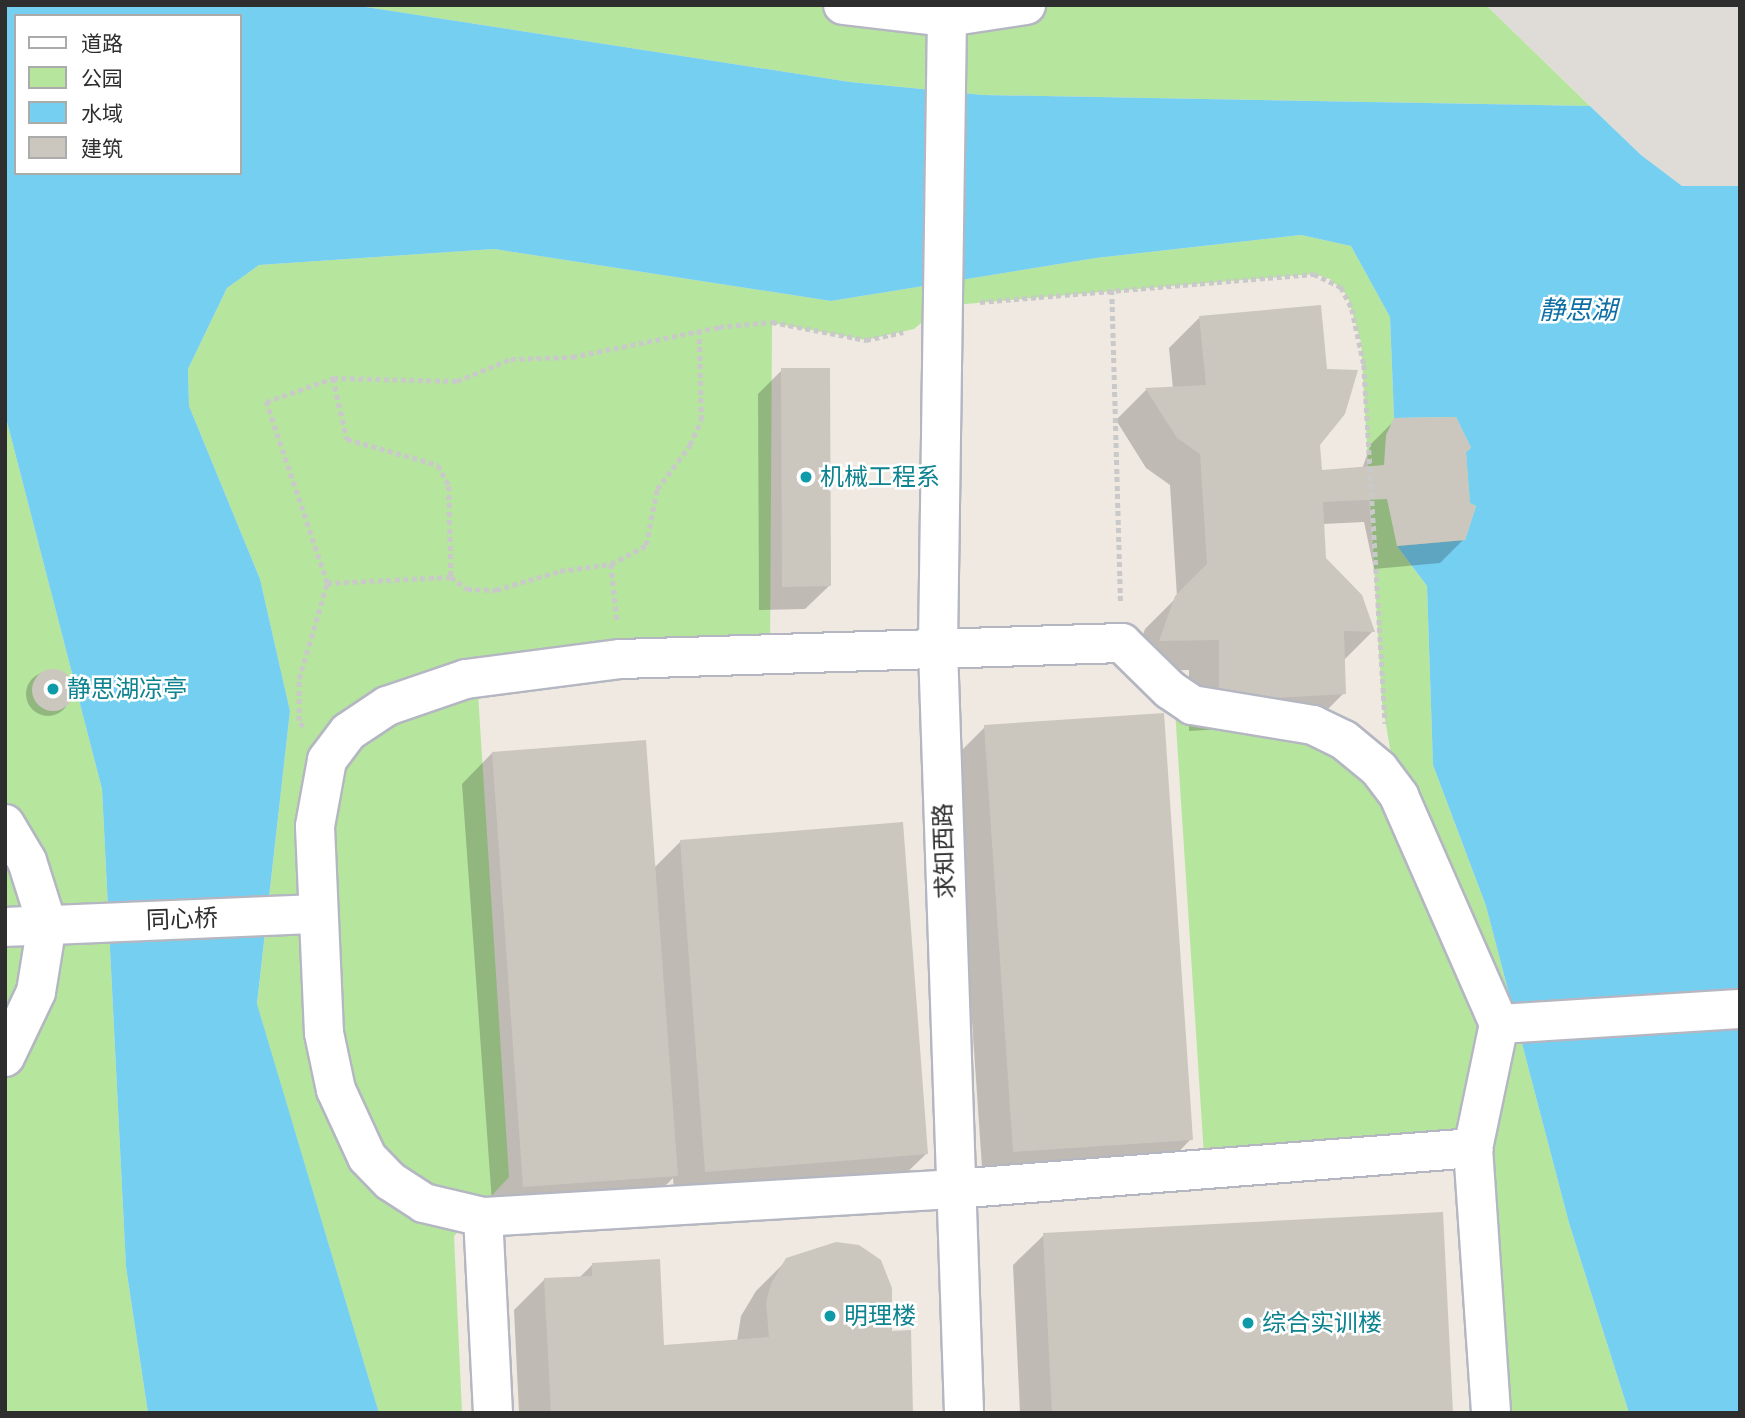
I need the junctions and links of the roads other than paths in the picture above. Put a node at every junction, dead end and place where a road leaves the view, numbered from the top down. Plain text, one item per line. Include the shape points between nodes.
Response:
1 (844, 5) edge
2 (1026, 5) edge
3 (947, 16) junction
4 (938, 649) junction
5 (5, 824) edge
6 (317, 914) junction
7 (47, 924) junction
8 (5, 927) edge
9 (1740, 1009) edge
10 (1499, 1024) junction
11 (5, 1057) edge
12 (1473, 1148) junction
13 (954, 1189) junction
14 (483, 1217) junction
15 (493, 1413) edge
16 (964, 1413) edge
17 (1491, 1413) edge

1 - 3 lane
2 - 3 lane
3 - 4 lane, 求知西路
4 - 6 lane via 621,659 466,679 424,690 371,714 348,732 327,760 316,813
4 - 10 lane via 1122,643 1192,705 1313,725 1344,740 1379,769 1399,796
4 - 13 lane, 求知西路
5 - 7 lane via 27,861
6 - 7 lane, 同心桥
6 - 14 lane via 330,1065 343,1112 357,1138 390,1181 424,1203
7 - 8 lane, 同心桥
7 - 11 lane via 36,992
9 - 10 lane
10 - 12 lane
12 - 13 lane
12 - 17 lane
13 - 14 lane
13 - 16 lane, 求知西路
14 - 15 lane

